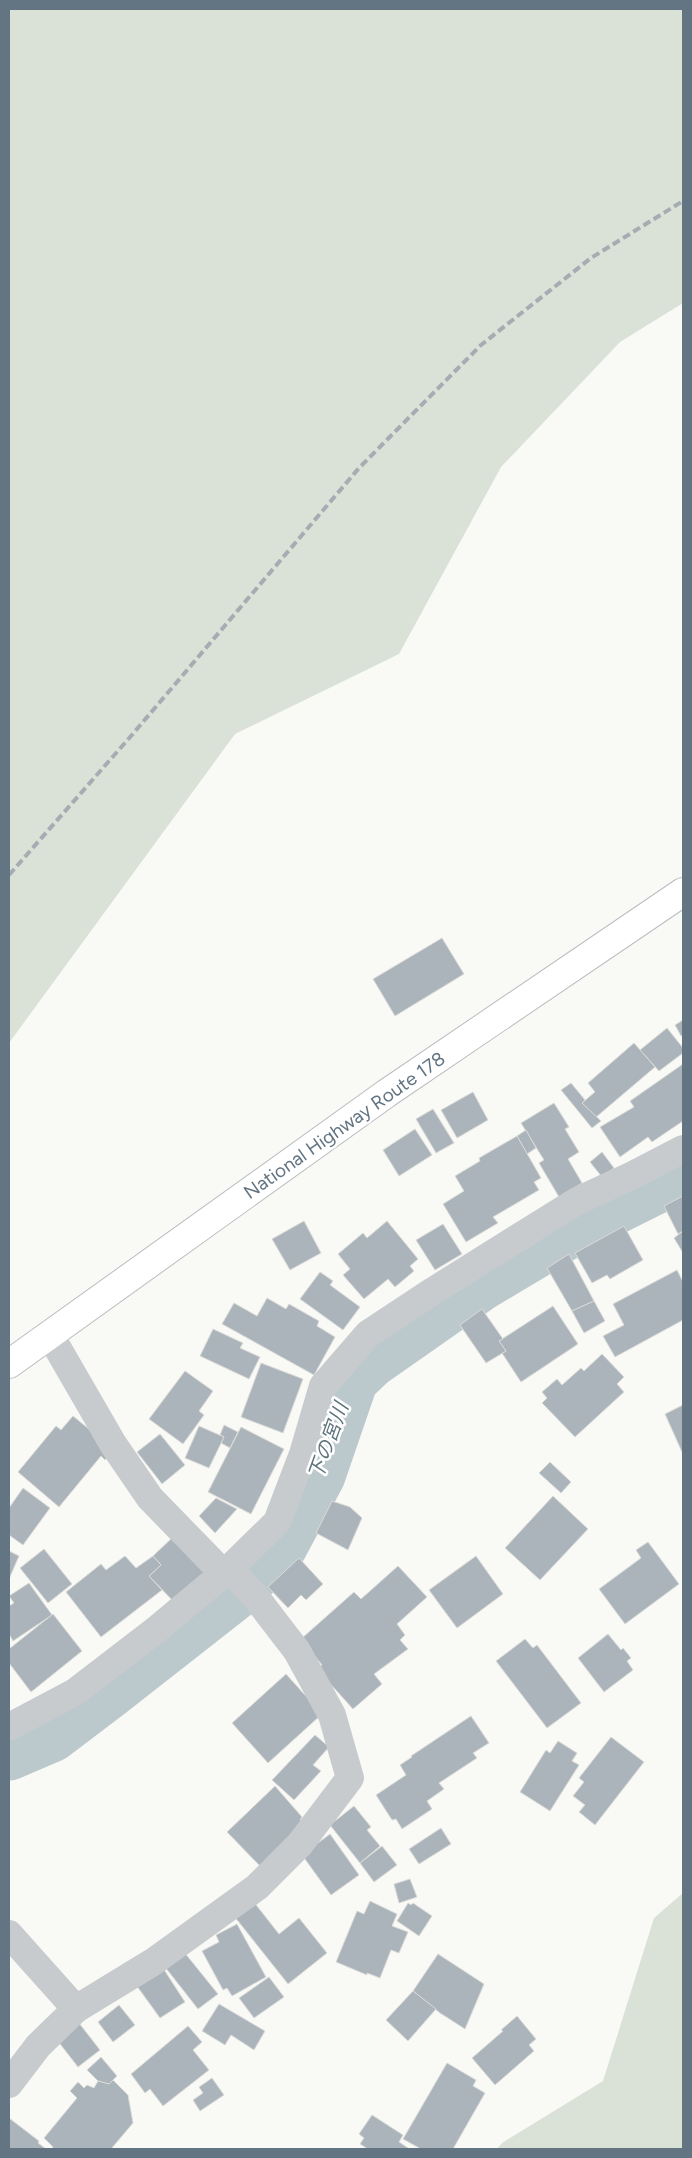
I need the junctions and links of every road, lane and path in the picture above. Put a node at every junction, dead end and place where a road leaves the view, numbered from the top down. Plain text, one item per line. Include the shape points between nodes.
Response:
1 (683, 892) edge
2 (683, 1149) edge
3 (50, 1335) junction
4 (9, 1364) edge
5 (226, 1571) junction
6 (9, 1727) edge
7 (9, 1934) edge
8 (76, 2009) junction
9 (9, 2084) edge

1 - 3 highway, National Highway Route 178 via 387,1093
2 - 5 street via 577,1201 368,1334 323,1386 303,1454 277,1522
3 - 4 highway, National Highway Route 178
3 - 5 street via 113,1444 150,1498
5 - 6 street via 75,1692
5 - 8 street via 254,1595 296,1651 332,1715 350,1778 300,1844 257,1887 153,1962
7 - 8 street
8 - 9 street via 38,2046

